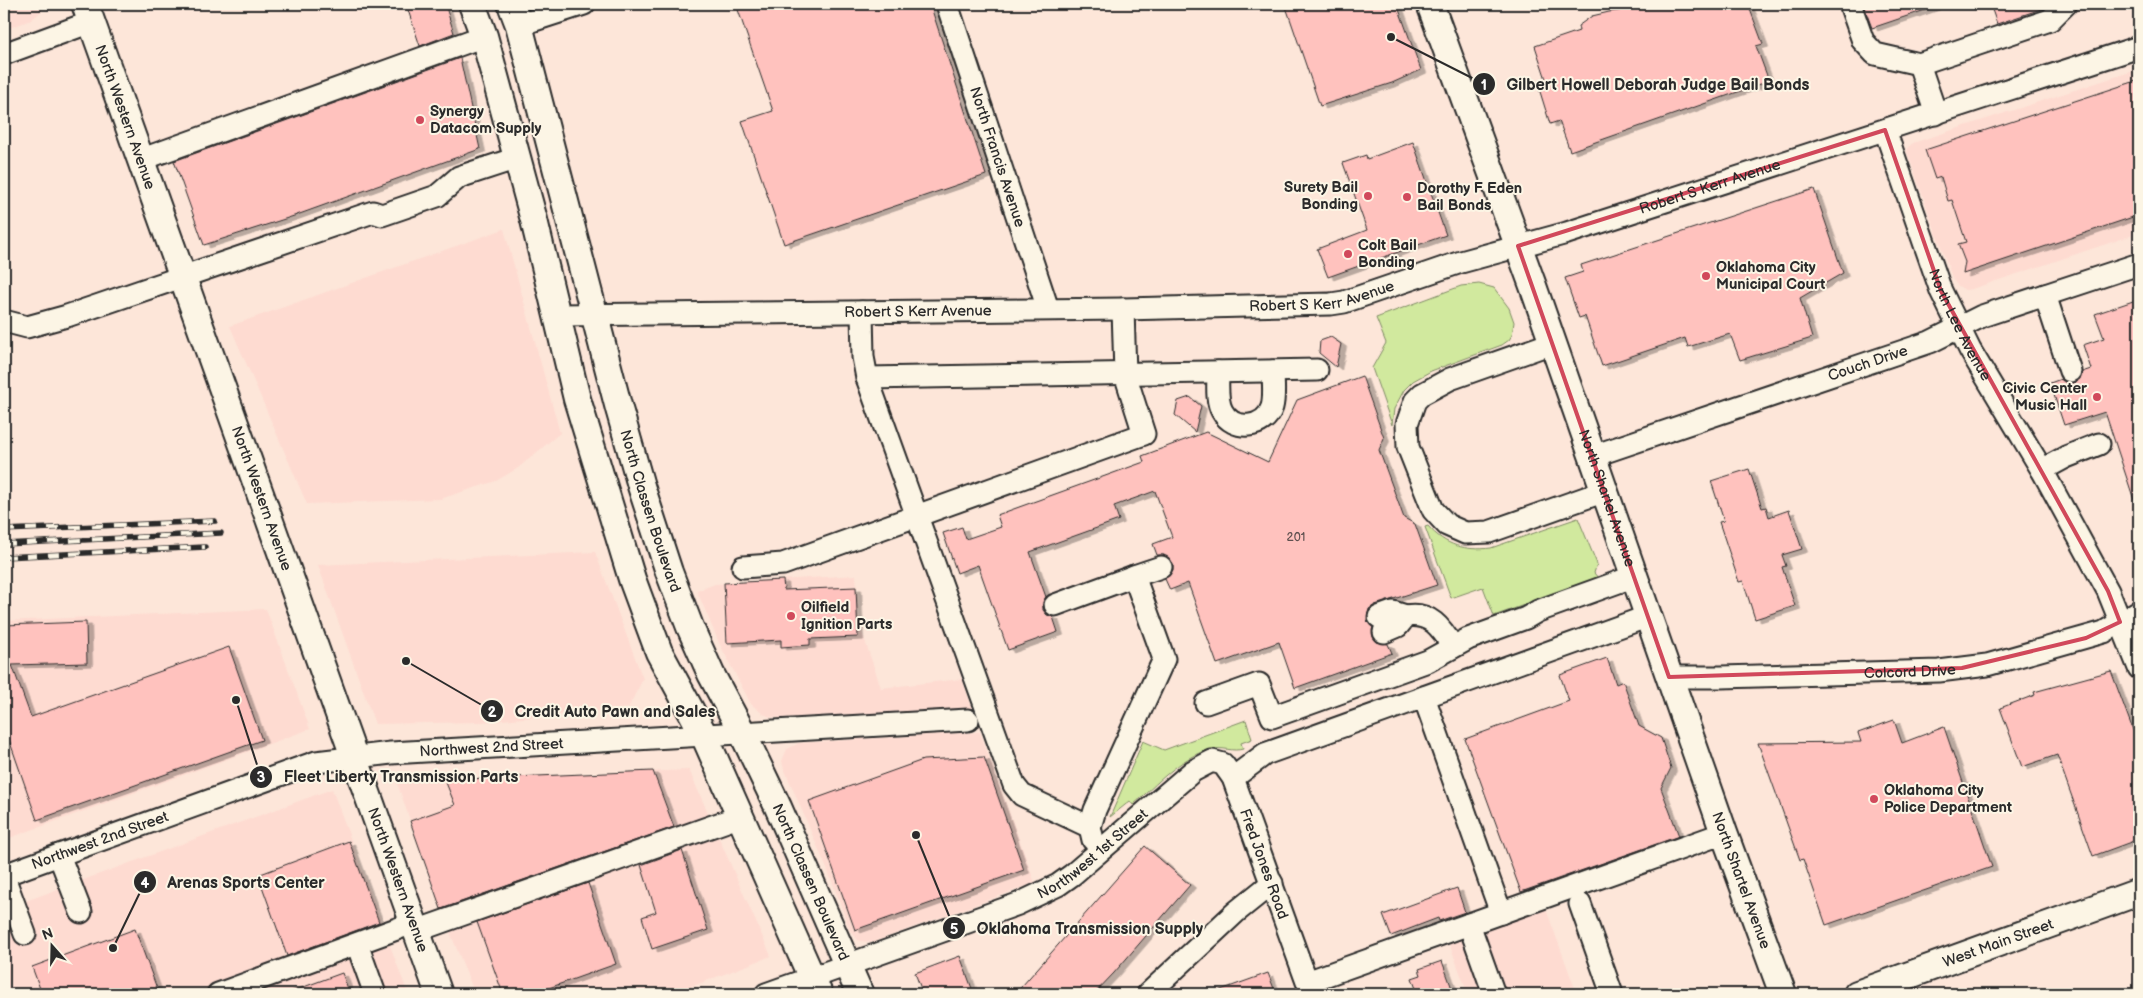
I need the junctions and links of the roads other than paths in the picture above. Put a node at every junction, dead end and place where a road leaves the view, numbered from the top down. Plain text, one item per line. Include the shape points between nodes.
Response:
1 (472, 4) edge
2 (584, 4) edge
3 (947, 4) edge
4 (1430, 4) edge
5 (1850, 4) edge
6 (2066, 4) edge
7 (88, 13) edge
8 (515, 15) edge
9 (484, 36) junction
10 (2139, 47) edge
11 (4, 54) edge
12 (1919, 64) junction
13 (1936, 114) junction
14 (1885, 130) junction
15 (517, 158) junction
16 (140, 160) junction
17 (1518, 246) junction
18 (2139, 264) edge
19 (182, 277) junction
20 (2045, 295) junction
21 (1048, 309) junction
22 (1123, 309) junction
23 (862, 312) junction
24 (557, 315) junction
25 (595, 315) junction
26 (4, 321) edge
27 (1959, 327) junction
28 (1552, 343) junction
29 (1317, 370) dead end
30 (1273, 371) junction
31 (2070, 371) dead end
32 (1218, 372) junction
33 (1125, 374) junction
34 (867, 378) junction
35 (2099, 444) dead end
36 (1593, 456) junction
37 (2042, 470) junction
38 (1605, 491) junction
39 (916, 516) junction
40 (743, 567) dead end
41 (1161, 567) dead end
42 (1134, 576) junction
43 (1635, 576) junction
44 (1055, 605) dead end
45 (2139, 611) edge
46 (1649, 616) junction
47 (2120, 622) junction
48 (1382, 624) dead end
49 (1453, 647) junction
50 (2139, 668) edge
51 (1669, 677) junction
52 (1424, 698) junction
53 (1206, 703) dead end
54 (968, 720) dead end
55 (743, 734) junction
56 (704, 735) junction
57 (353, 757) junction
58 (1207, 763) joint
59 (1233, 778) junction
60 (741, 816) junction
61 (1090, 827) junction
62 (1724, 834) junction
63 (1101, 850) junction
64 (59, 855) junction
65 (4, 876) edge
66 (1272, 882) junction
67 (2139, 892) edge
68 (1580, 904) dead end
69 (81, 912) dead end
70 (1501, 913) junction
71 (1469, 924) junction
72 (415, 927) junction
73 (25, 934) dead end
74 (357, 944) junction
75 (847, 965) junction
76 (816, 986) edge
77 (218, 994) edge
78 (375, 994) edge
79 (439, 994) edge
80 (766, 994) edge
81 (860, 994) edge
82 (1148, 994) edge
83 (1494, 994) edge
84 (1612, 994) edge
85 (1783, 994) edge
86 (1857, 994) edge

1 - 9 main road
2 - 8 street
3 - 21 street, North Francis Avenue
4 - 17 main road, North Shartel Avenue
5 - 12 street via 1863,41 1875,54
6 - 12 street via 2050,20
7 - 11 street
7 - 16 main road, North Western Avenue
8 - 25 main road, North Classen Boulevard
9 - 15 main road
9 - 16 street
10 - 13 street, Robert S Kerr Avenue
12 - 13 street
13 - 14 street, Robert S Kerr Avenue
14 - 17 street, Robert S Kerr Avenue
14 - 27 street, North Lee Avenue via 1941,292
15 - 19 street via 459,177 437,196 382,215 373,212
15 - 24 main road
16 - 19 main road, North Western Avenue
17 - 22 street, Robert S Kerr Avenue via 1344,302
17 - 28 main road, North Shartel Avenue
18 - 20 street, Couch Drive
19 - 26 street via 27,327
19 - 57 main road, North Western Avenue
20 - 27 street, Couch Drive
20 - 31 street
21 - 22 street, Robert S Kerr Avenue
21 - 23 street, Robert S Kerr Avenue
22 - 33 street
23 - 25 street, Robert S Kerr Avenue
23 - 34 street via 862,357
24 - 25 street, Robert S Kerr Avenue
24 - 56 main road via 577,400 632,579 660,652
25 - 55 main road, North Classen Boulevard via 640,486 669,572 707,666
27 - 36 street, Couch Drive via 1930,342
27 - 37 street, North Lee Avenue
28 - 36 main road, North Shartel Avenue
28 - 38 street via 1450,379 1422,394 1415,401 1407,424 1408,447 1433,510 1447,525 1465,533 1489,532
29 - 30 street
30 - 32 street
30 - 32 street via 1272,408 1261,422 1244,426 1236,424 1223,412
32 - 33 street
33 - 34 street
33 - 39 street via 1144,434
34 - 39 street
35 - 37 street via 2066,456
36 - 38 main road, North Shartel Avenue
37 - 47 street, North Lee Avenue via 2108,591
38 - 43 main road, North Shartel Avenue
39 - 40 street via 783,564
39 - 61 street via 1014,785 1022,795
41 - 42 street
42 - 44 street
42 - 61 street via 1164,659
43 - 46 main road, North Shartel Avenue
43 - 49 street via 1538,611
45 - 47 street, Colcord Drive
46 - 51 main road, North Shartel Avenue
46 - 52 street
47 - 50 street, North Lee Avenue
47 - 51 street, Colcord Drive via 2086,638 2005,661 1962,668
48 - 49 street via 1393,612 1406,616 1421,615 1438,626
49 - 53 street via 1428,661 1272,717 1259,684
51 - 62 main road, North Shartel Avenue
52 - 59 street via 1265,754
52 - 70 street
54 - 55 street, Northwest 2nd Street
55 - 56 street, Northwest 2nd Street
55 - 75 main road, North Classen Boulevard
56 - 57 street, Northwest 2nd Street
56 - 60 main road
57 - 64 street, Northwest 2nd Street via 316,762
57 - 72 main road, North Western Avenue
58 - 59 street, Fred Jones Road via 1224,764
58 - 63 street, Northwest 1st Street via 1192,771
59 - 66 street, Fred Jones Road
60 - 72 street
60 - 76 main road
61 - 63 street via 1091,835
62 - 70 street
62 - 85 main road, North Shartel Avenue
63 - 75 street, Northwest 1st Street via 1058,885 1041,894
64 - 65 street, Northwest 2nd Street
64 - 69 street
65 - 73 street
66 - 71 street, Fred Jones Road via 1308,982
66 - 82 street
67 - 86 main road, West Main Street
68 - 84 street
70 - 71 street
71 - 83 street
72 - 74 street
72 - 79 main road, North Western Avenue
74 - 77 street
74 - 78 street
75 - 76 street, Northwest 1st Street
75 - 81 main road, North Classen Boulevard
76 - 80 street, Northwest 1st Street

